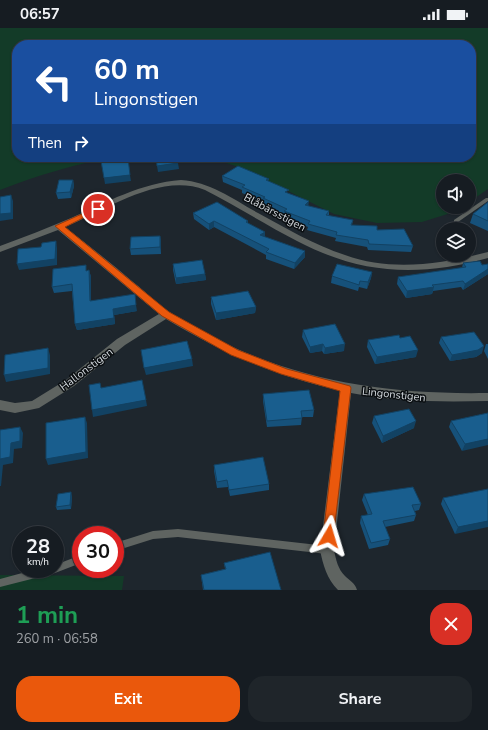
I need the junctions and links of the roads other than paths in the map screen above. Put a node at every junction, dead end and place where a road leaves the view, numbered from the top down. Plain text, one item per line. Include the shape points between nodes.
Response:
1 (488, 199) edge
2 (456, 221) dead end
3 (59, 226) junction
4 (0, 250) edge
5 (488, 255) edge
6 (166, 314) junction
7 (346, 388) junction
8 (488, 397) edge
9 (0, 405) edge
10 (124, 544) edge
11 (327, 550) junction
12 (19, 578) edge
13 (0, 583) edge
14 (350, 590) edge

1 - 2 lane
3 - 4 street
3 - 5 street, Blåbärsstigen via 123,198 168,182 183,182 206,187 329,253 357,262 423,269 456,264
3 - 6 street, Lingonstigen
6 - 7 street, Lingonstigen via 234,352 285,372
6 - 9 street, Hallonstigen via 121,342 70,383 35,405 15,408
7 - 8 street, Lingonstigen via 399,396 454,399
7 - 11 street
10 - 11 lane via 153,535 178,533
11 - 14 street via 331,570 338,581
12 - 13 lane

